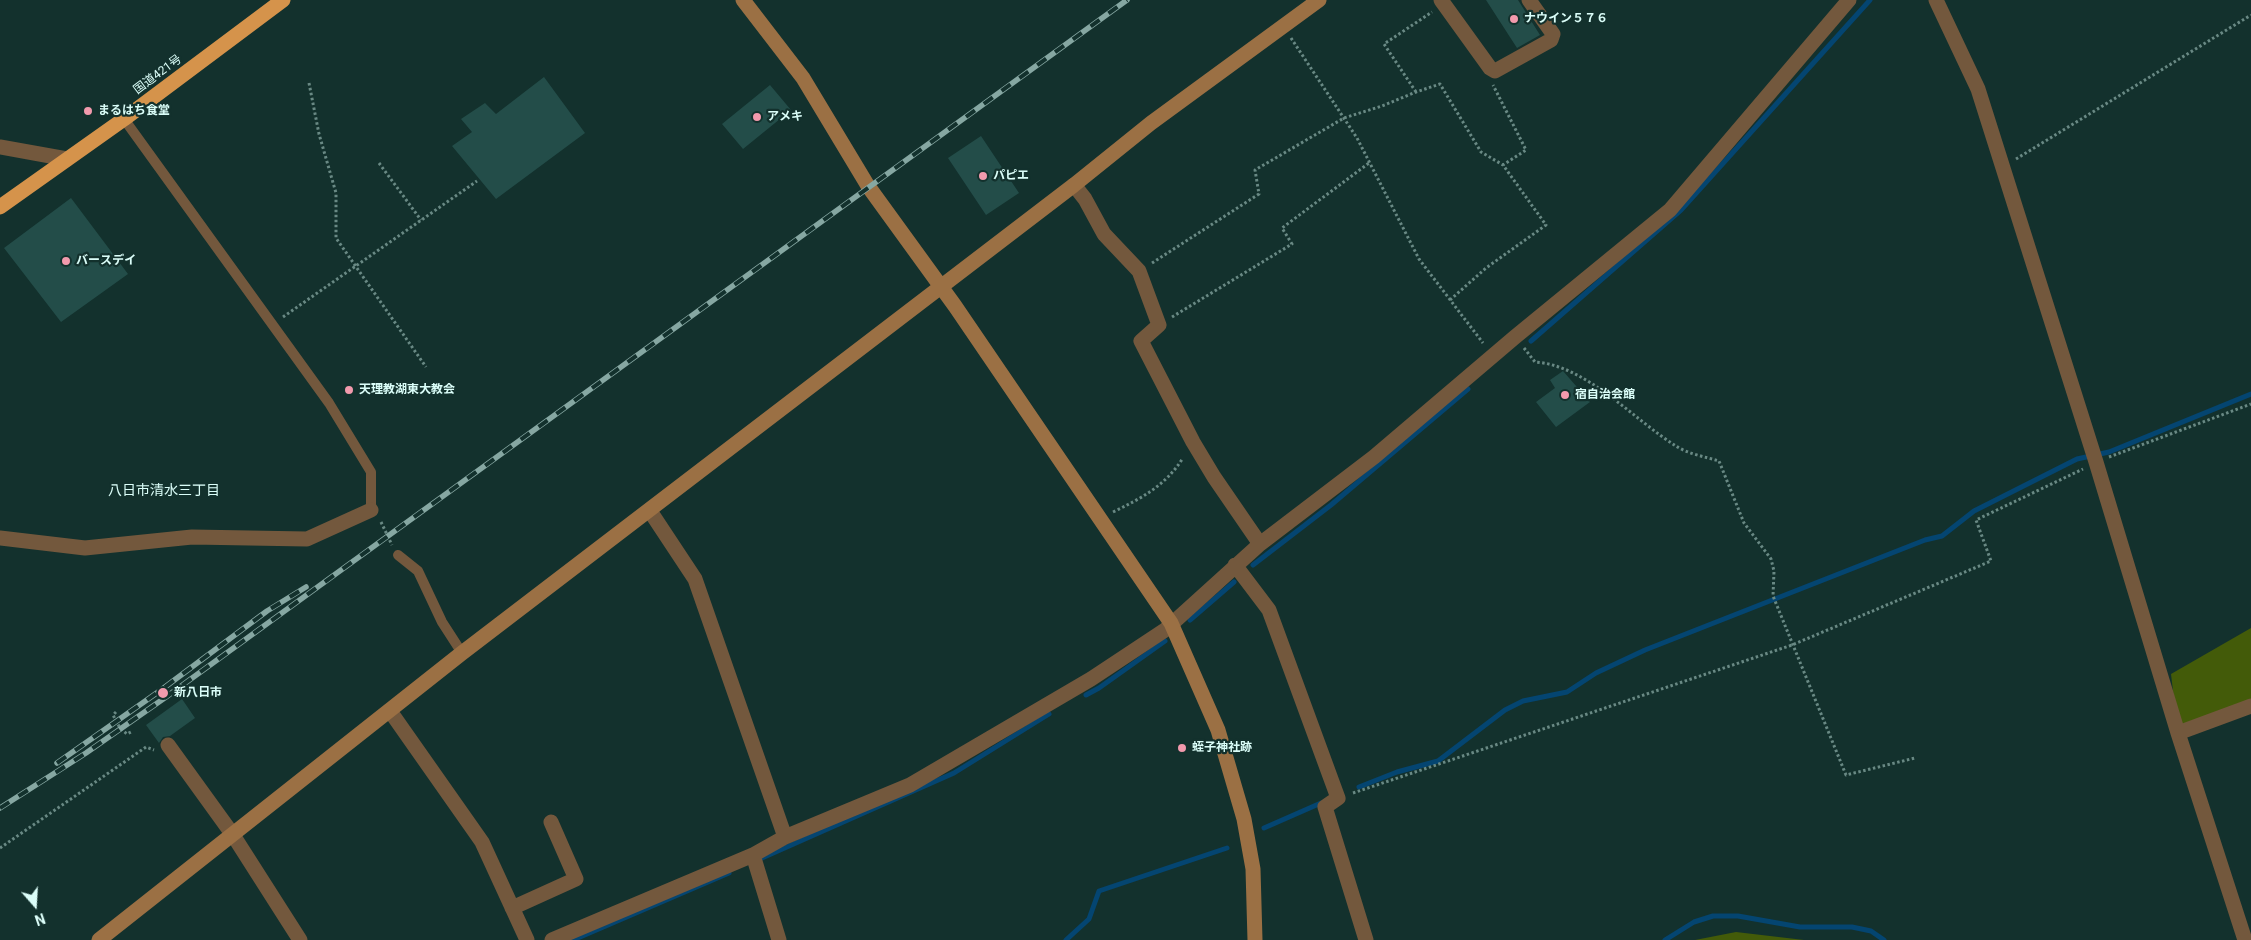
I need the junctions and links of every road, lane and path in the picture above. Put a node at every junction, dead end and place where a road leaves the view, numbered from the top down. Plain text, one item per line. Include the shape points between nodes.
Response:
1 (283, 0) edge
2 (743, 0) edge
3 (1319, 0) edge
4 (1529, 0) edge
5 (1849, 0) edge
6 (1936, 0) edge
7 (1443, 2) edge
8 (2251, 15) edge
9 (1285, 26) junction
10 (1495, 71) junction
11 (309, 83) dead end
12 (1416, 92) junction
13 (1344, 118) junction
14 (124, 119) junction
15 (0, 148) edge
16 (67, 159) junction
17 (1369, 162) junction
18 (379, 163) dead end
19 (1503, 165) junction
20 (2002, 167) junction
21 (477, 181) dead end
22 (1074, 186) junction
23 (0, 207) edge
24 (421, 220) junction
25 (356, 266) junction
26 (1139, 271) junction
27 (942, 286) junction
28 (1450, 300) junction
29 (272, 324) junction
30 (1159, 324) junction
31 (1515, 336) junction
32 (1492, 356) junction
33 (426, 367) dead end
34 (2251, 404) edge
35 (1193, 442) junction
36 (2096, 462) junction
37 (371, 510) junction
38 (650, 511) junction
39 (1100, 518) junction
40 (0, 538) edge
41 (1260, 544) junction
42 (398, 555) joint
43 (1236, 565) junction
44 (1171, 624) junction
45 (1792, 645) junction
46 (462, 654) junction
47 (2251, 706) edge
48 (390, 711) junction
49 (116, 712) dead end
50 (131, 732) dead end
51 (2178, 732) junction
52 (162, 748) joint
53 (1915, 758) dead end
54 (1338, 798) junction
55 (550, 822) dead end
56 (233, 836) junction
57 (785, 838) junction
58 (0, 848) edge
59 (753, 855) junction
60 (512, 908) junction
61 (99, 940) edge
62 (300, 940) edge
63 (528, 940) edge
64 (552, 940) edge
65 (779, 940) edge
66 (1255, 940) edge
67 (1366, 940) edge
68 (2245, 940) edge

1 - 14 highway, 国道421号
2 - 27 street via 803,78 868,186
3 - 9 street
4 - 10 street via 1553,34 1551,40
5 - 31 street via 1670,210
6 - 20 street via 1978,89
7 - 10 street
7 - 12 path via 1384,44
8 - 20 path
9 - 13 path
9 - 22 street via 1152,123
10 - 19 path via 1491,80 1526,150
11 - 25 path via 336,193 336,238
12 - 13 path
12 - 19 path via 1440,84 1481,152
13 - 17 path
13 - 26 path via 1255,170 1259,194
14 - 16 highway, 国道421号
14 - 29 lane
15 - 16 street
16 - 23 highway, 国道421号
17 - 28 path via 1419,259
17 - 30 path via 1282,228 1292,244
18 - 24 path
19 - 28 path via 1546,226 1486,268
20 - 36 street
21 - 24 path
22 - 26 street via 1085,198 1104,234
22 - 27 street
24 - 25 path
25 - 29 path
25 - 33 path
26 - 30 street
27 - 38 street
27 - 39 street
28 - 32 path
29 - 37 lane via 329,403 371,472
30 - 35 street via 1141,341
31 - 32 street
31 - 45 path via 1535,362 1551,363 1602,390 1677,448 1719,461 1744,523 1771,559 1774,571 1772,596
32 - 41 street via 1374,457
34 - 36 path
35 - 39 path via 1172,475 1139,500
35 - 41 street
36 - 45 path via 1976,520 1991,561
36 - 51 street
37 - 40 street via 306,539 192,537 85,548
37 - 42 path via 385,525 386,535
38 - 46 street
38 - 57 street via 695,579
39 - 44 street
41 - 43 street
42 - 46 lane via 418,571 442,622
43 - 44 street
43 - 54 street via 1269,610
44 - 57 street via 1091,679 910,785
44 - 66 street via 1218,730 1244,819 1253,869
45 - 53 path via 1846,775
45 - 54 path
46 - 48 street
47 - 51 street
48 - 56 street
48 - 60 street via 482,842
49 - 50 path via 113,715 120,728 127,734
51 - 68 street
52 - 56 street
52 - 58 path via 146,747
54 - 67 street via 1325,807
55 - 60 street via 576,879
56 - 61 street
56 - 62 street
57 - 59 street
59 - 64 street
59 - 65 street
60 - 63 street

